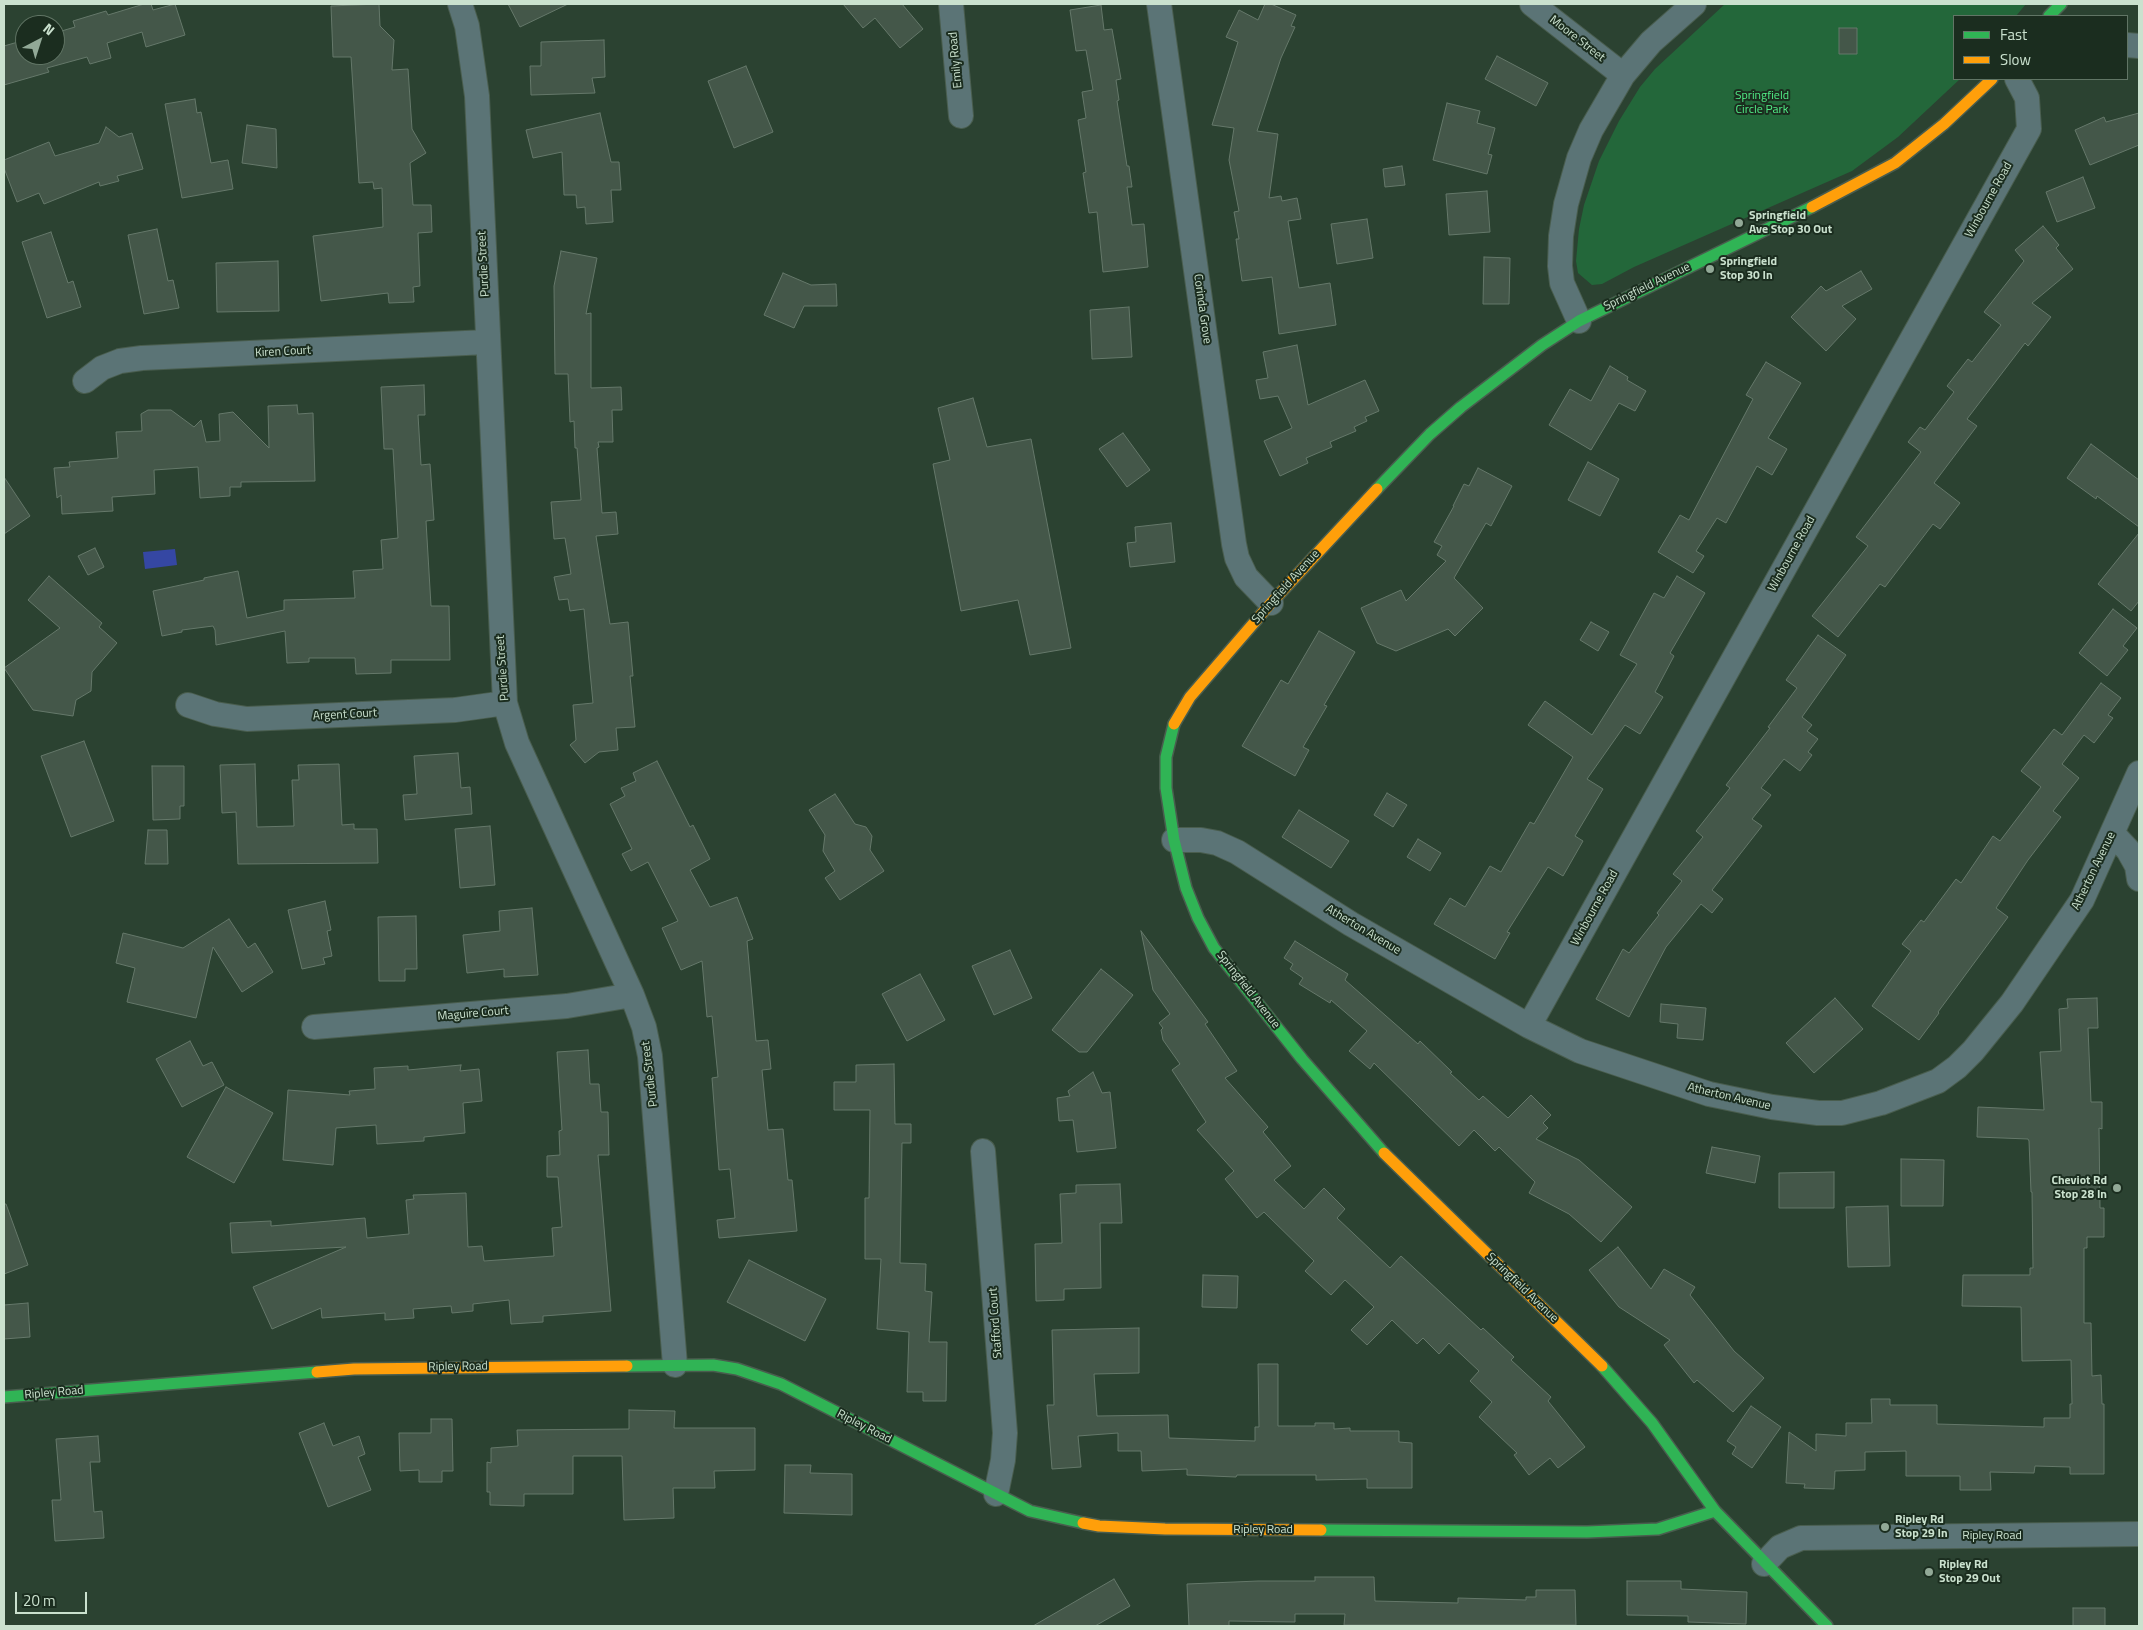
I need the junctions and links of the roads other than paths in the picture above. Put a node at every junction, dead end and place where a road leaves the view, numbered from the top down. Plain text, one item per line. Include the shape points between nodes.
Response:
1 (460, 4) edge
2 (951, 4) edge
3 (1159, 4) edge
4 (1532, 4) edge
5 (1694, 4) edge
6 (1623, 74) junction
7 (1991, 80) edge
8 (2018, 80) edge
9 (962, 116) dead end
10 (1579, 321) junction
11 (488, 342) junction
12 (85, 381) dead end
13 (1272, 603) junction
14 (505, 702) junction
15 (188, 704) dead end
16 (2139, 773) edge
17 (2113, 834) junction
18 (1174, 840) junction
19 (2139, 879) edge
20 (632, 995) junction
21 (1529, 1026) junction
22 (314, 1027) dead end
23 (983, 1151) dead end
24 (675, 1365) junction
25 (4, 1397) edge
26 (996, 1494) junction
27 (1715, 1511) junction
28 (2139, 1534) edge
29 (1764, 1564) junction
30 (1827, 1626) edge

1 - 11 street, Purdie Street via 467,26 477,96
2 - 9 street, Emily Road
3 - 13 street, Corinda Grove via 1235,551 1246,577
4 - 6 street, Moore Street
5 - 6 street
6 - 10 street via 1591,130 1572,180 1565,212 1561,236 1562,283
7 - 10 street, Springfield Avenue via 1944,124 1895,163 1799,214
8 - 21 street, Winbourne Road via 2027,98 2028,129
10 - 13 street, Springfield Avenue via 1542,345 1430,434
11 - 12 street, Kiren Court via 142,358 102,368
11 - 14 street, Purdie Street
13 - 18 street, Springfield Avenue via 1190,697 1172,728 1166,758 1166,788
14 - 15 street, Argent Court via 455,710 247,719 215,714
14 - 20 street, Purdie Street via 518,743
16 - 17 street, Atherton Avenue
17 - 19 street via 2137,866
17 - 21 street, Atherton Avenue via 2082,900 2012,1002 1973,1051 1938,1081 1881,1104 1818,1113 1708,1094 1580,1050
18 - 21 street, Atherton Avenue via 1217,843 1237,852 1351,924
18 - 27 street, Springfield Avenue via 1186,888 1214,948 1302,1059 1382,1151 1622,1387
20 - 22 street, Maguire Court via 567,1006
20 - 24 street, Purdie Street via 650,1056
23 - 26 street, Stafford Court via 1005,1434
24 - 25 street, Ripley Road via 354,1369
24 - 26 street, Ripley Road via 713,1365 766,1378
26 - 27 street, Ripley Road via 1030,1511 1059,1519 1099,1526 1165,1529 1632,1530 1674,1525
27 - 29 street, Springfield Avenue
28 - 29 street, Ripley Road via 1801,1538 1780,1547
29 - 30 street, Springfield Avenue

